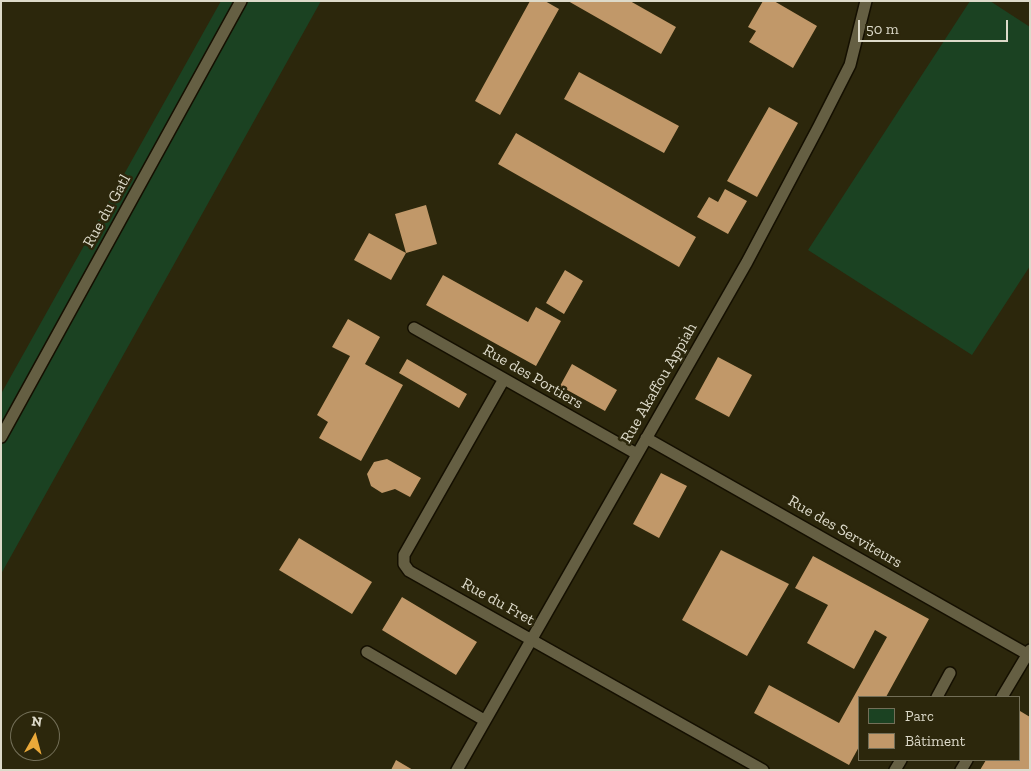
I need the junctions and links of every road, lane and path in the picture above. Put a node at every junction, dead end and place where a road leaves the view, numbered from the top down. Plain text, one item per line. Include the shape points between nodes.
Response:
1 (241, 1) edge
2 (866, 1) edge
3 (414, 328) dead end
4 (504, 379) junction
5 (1, 437) edge
6 (646, 438) junction
7 (637, 454) junction
8 (531, 638) junction
9 (367, 652) dead end
10 (1028, 652) edge
11 (950, 673) dead end
12 (938, 696) edge
13 (1003, 696) edge
14 (484, 720) junction
15 (458, 770) edge
16 (763, 770) edge

1 - 5 lane, Rue du Gatl
2 - 6 lane, Rue Akaffou Appiah via 850,65 820,126
3 - 4 lane, Rue des Portiers
4 - 7 lane, Rue des Portiers
4 - 8 lane, Rue du Fret via 404,555 404,564 409,572
6 - 7 lane, Rue Akaffou Appiah
6 - 10 lane, Rue des Serviteurs
7 - 8 lane, Rue Akaffou Appiah
8 - 14 lane, Rue Akaffou Appiah
8 - 16 lane, Rue du Fret
9 - 14 lane
10 - 13 lane
11 - 12 lane
14 - 15 lane, Rue Akaffou Appiah

